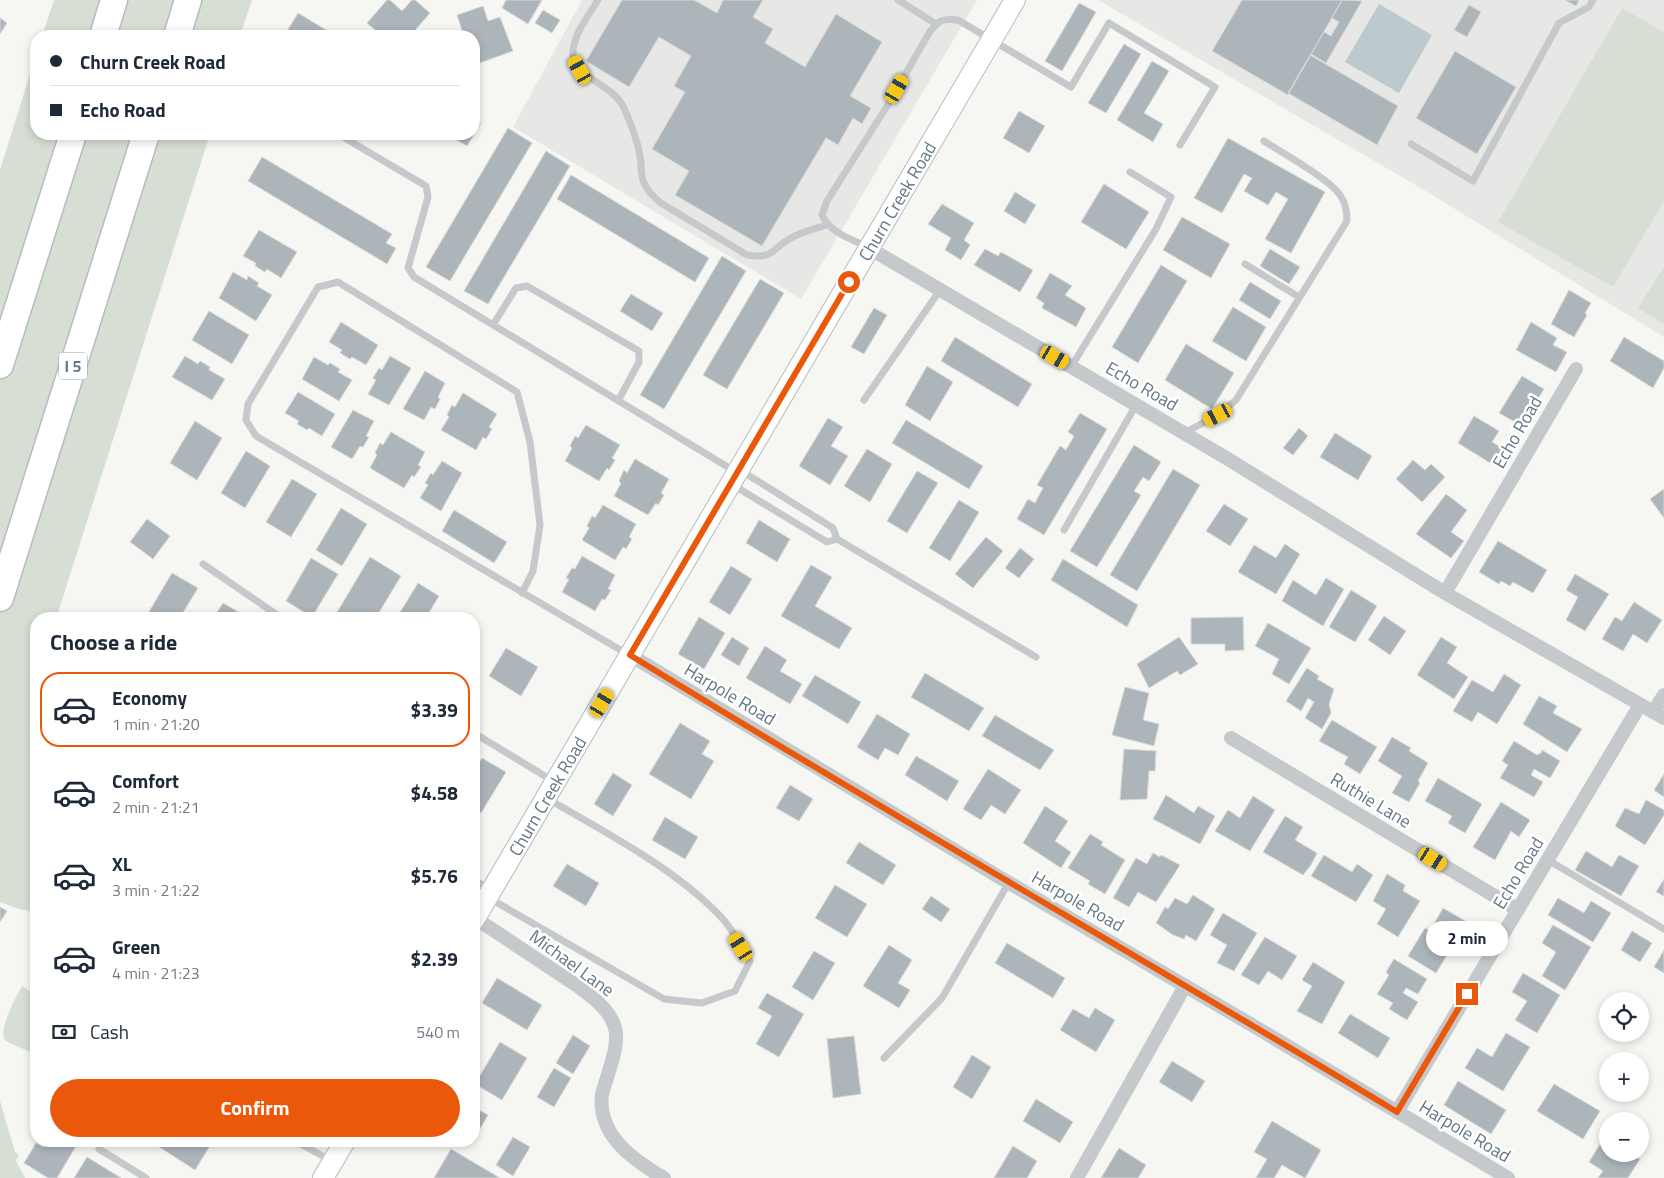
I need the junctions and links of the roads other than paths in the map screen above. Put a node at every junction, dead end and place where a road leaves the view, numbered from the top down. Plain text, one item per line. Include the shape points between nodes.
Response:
1 (114, 0) edge
2 (188, 0) edge
3 (598, 0) edge
4 (898, 0) edge
5 (1014, 0) edge
6 (1593, 0) edge
7 (936, 24) junction
8 (105, 30) edge
9 (179, 30) edge
10 (991, 40) junction
11 (71, 140) edge
12 (144, 140) edge
13 (348, 140) edge
14 (1264, 141) dead end
15 (1411, 144) dead end
16 (1180, 145) dead end
17 (1130, 172) dead end
18 (827, 225) junction
19 (869, 248) junction
20 (1245, 264) dead end
21 (940, 290) junction
22 (1300, 298) junction
23 (493, 325) junction
24 (0, 365) edge
25 (1071, 366) junction
26 (1576, 369) dead end
27 (864, 400) dead end
28 (618, 401) junction
29 (1136, 405) junction
30 (1184, 433) junction
31 (735, 475) junction
32 (1064, 530) dead end
33 (837, 539) junction
34 (203, 564) dead end
35 (522, 593) junction
36 (1445, 593) junction
37 (0, 598) edge
38 (273, 612) edge
39 (630, 655) junction
40 (1036, 657) dead end
41 (1664, 695) edge
42 (1640, 704) junction
43 (1659, 715) edge
44 (480, 738) edge
45 (1231, 738) dead end
46 (550, 790) junction
47 (1548, 860) junction
48 (1009, 882) junction
49 (480, 886) edge
50 (489, 894) junction
51 (480, 909) edge
52 (1518, 910) junction
53 (480, 923) edge
54 (1664, 929) edge
55 (1185, 986) junction
56 (884, 1058) dead end
57 (1397, 1112) junction
58 (302, 1147) edge
59 (341, 1147) edge
60 (99, 1149) dead end
61 (328, 1170) edge
62 (146, 1178) edge
63 (664, 1178) edge
64 (1077, 1178) edge
65 (1508, 1178) edge

1 - 8 highway
2 - 9 highway
3 - 18 lane via 576,36 572,48 574,59 580,70 616,94 637,140 643,181 650,194 747,255 761,258 788,239
4 - 7 lane
5 - 10 main road, Churn Creek Road
6 - 15 lane via 1589,7 1559,23 1473,181
7 - 10 lane via 945,19 958,20
7 - 18 lane via 827,201 822,215
10 - 16 lane via 1071,87 1109,23 1215,87
10 - 19 main road, Churn Creek Road
11 - 24 highway
12 - 37 highway, I 5
13 - 23 lane via 426,186 428,196 408,268 414,277
14 - 22 lane via 1331,185 1347,208 1347,221
17 - 25 lane via 1171,197 1156,230
18 - 19 lane
19 - 21 street, Echo Road
19 - 31 main road, Churn Creek Road
20 - 22 lane
21 - 25 street, Echo Road
21 - 27 lane
22 - 30 lane via 1236,400 1218,415
23 - 28 lane
23 - 28 lane via 516,288 528,286 639,351 640,362
25 - 29 street, Echo Road
26 - 36 street, Echo Road
28 - 31 lane
29 - 30 street, Echo Road
29 - 32 lane
30 - 36 street, Echo Road
31 - 33 lane via 833,528
31 - 33 lane via 827,542
31 - 39 main road, Churn Creek Road
33 - 40 lane
34 - 38 lane
35 - 35 lane via 256,436 246,420 248,404 318,287 338,282 517,392 530,442 540,525 533,571
35 - 39 lane
36 - 42 street, Echo Road
39 - 46 main road, Churn Creek Road
39 - 48 street, Harpole Road
41 - 43 street
42 - 43 street, Echo Road
42 - 47 street, Echo Road
44 - 46 lane
45 - 52 street, Ruthie Lane
46 - 50 main road, Churn Creek Road
46 - 50 lane via 688,886 722,918 750,962 735,991 702,1003 664,999
47 - 52 street, Echo Road
47 - 54 lane
48 - 55 street, Harpole Road
48 - 56 lane via 942,998
49 - 50 lane
50 - 51 main road, Churn Creek Road
52 - 57 street, Echo Road
53 - 63 street, Michael Lane via 605,1008 616,1029 601,1103 609,1132 624,1150
55 - 57 street, Harpole Road
55 - 64 street
57 - 65 street, Harpole Road
58 - 61 lane
59 - 61 main road
60 - 62 lane

